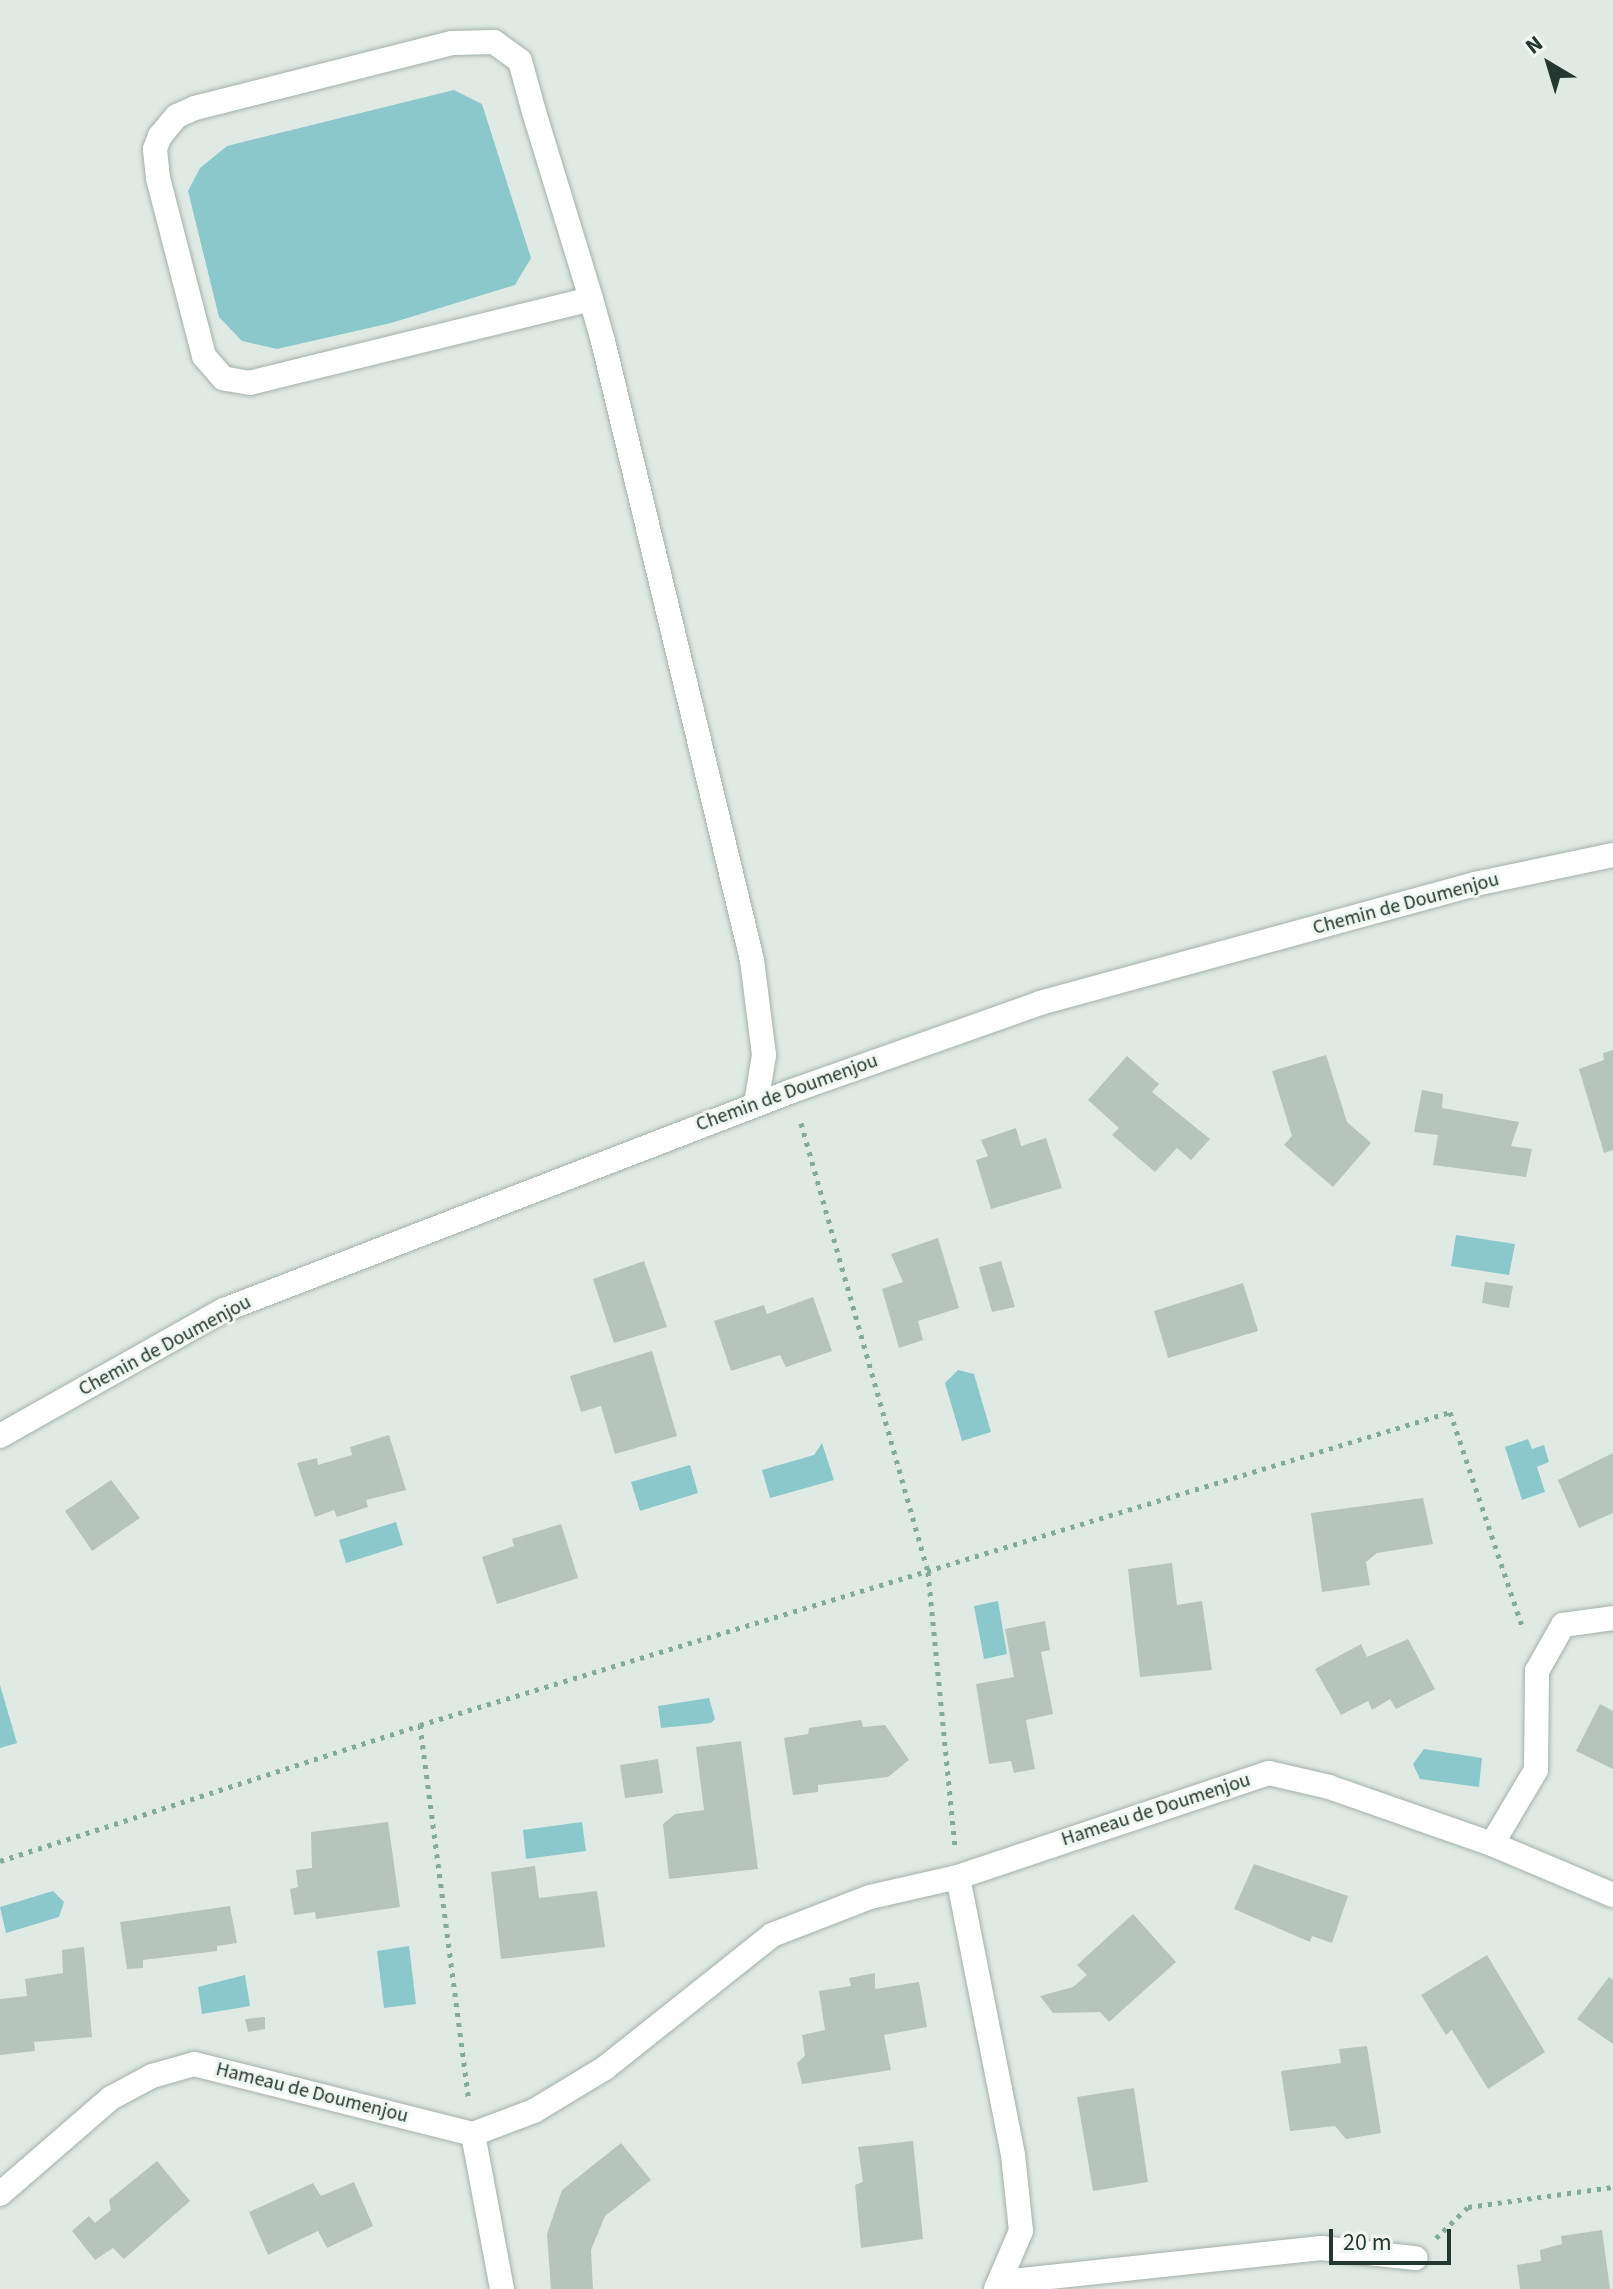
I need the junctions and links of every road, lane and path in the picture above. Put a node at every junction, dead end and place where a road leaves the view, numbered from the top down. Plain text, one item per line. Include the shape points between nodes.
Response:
1 (591, 299) junction
2 (1613, 855) edge
3 (792, 1091) junction
4 (756, 1104) junction
5 (0, 1436) edge
6 (928, 1572) junction
7 (1613, 1618) edge
8 (1537, 1671) junction
9 (420, 1725) junction
10 (1492, 1844) junction
11 (0, 1861) edge
12 (958, 1877) junction
13 (1613, 1895) edge
14 (473, 2134) junction
15 (1613, 2187) edge
16 (0, 2194) edge
17 (1415, 2258) joint
18 (1000, 2286) edge
19 (502, 2289) edge

1 - 1 street via 250,383 223,378 204,356 155,149 177,116 195,108 452,43 494,42 520,61
1 - 4 street via 752,960 764,1055
2 - 3 street, Chemin de Doumenjou via 1475,884 1040,1003
3 - 4 street, Chemin de Doumenjou
3 - 6 path
4 - 5 street, Chemin de Doumenjou via 224,1310
6 - 8 path via 1450,1412
6 - 9 path
6 - 12 path
7 - 8 street via 1563,1625
8 - 10 street via 1536,1770
9 - 11 path
9 - 14 path
10 - 12 street, Hameau de Doumenjou via 1329,1787 1269,1773
10 - 13 street, Hameau de Doumenjou
12 - 14 street, Hameau de Doumenjou via 870,1897 772,1935 605,2068 534,2111
12 - 18 street via 1021,2231
14 - 16 street, Hameau de Doumenjou via 194,2064 152,2076 111,2098
14 - 19 street
15 - 17 path via 1468,2207
17 - 18 street via 1321,2248

